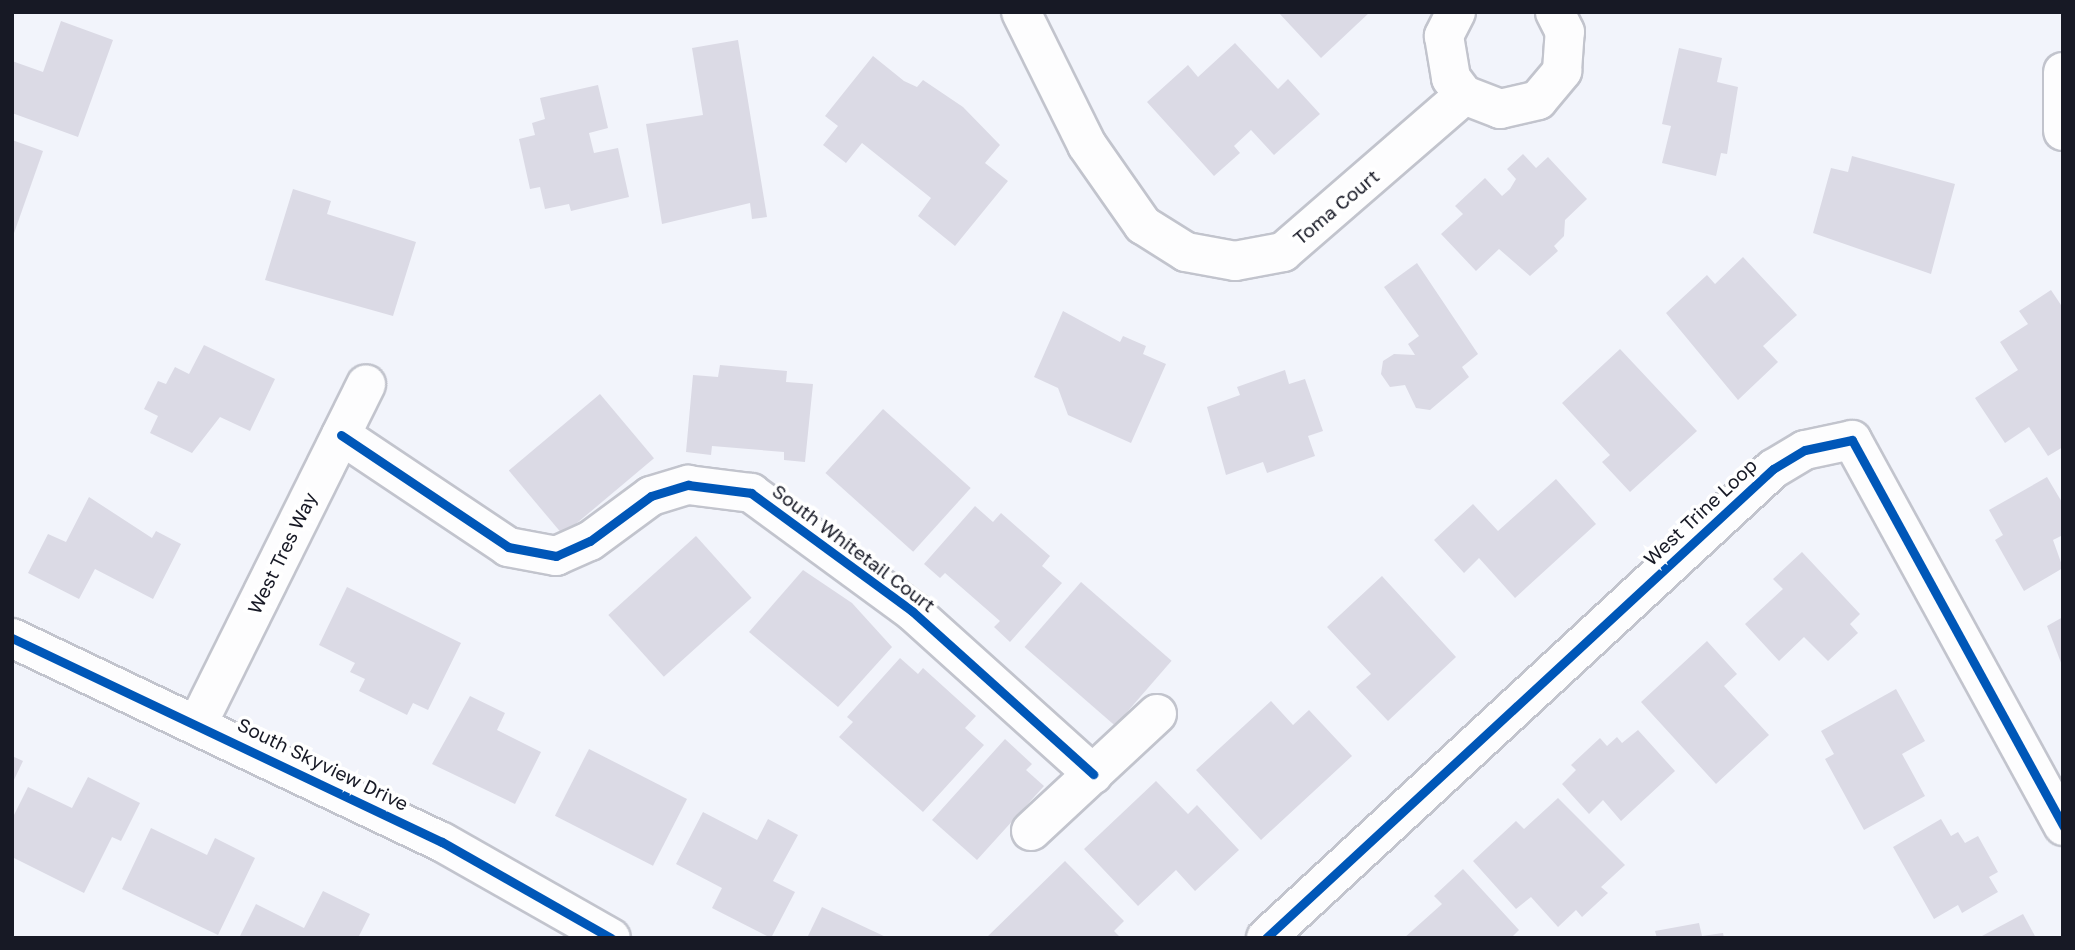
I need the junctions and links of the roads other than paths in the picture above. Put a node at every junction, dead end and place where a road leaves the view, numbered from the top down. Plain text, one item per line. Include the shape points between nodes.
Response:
1 (1021, 12) edge
2 (1456, 12) edge
3 (1555, 12) edge
4 (2063, 72) edge
5 (1464, 94) junction
6 (2063, 131) edge
7 (366, 384) dead end
8 (341, 435) junction
9 (12, 638) edge
10 (1157, 714) dead end
11 (198, 723) junction
12 (1093, 774) junction
13 (2063, 826) edge
14 (1031, 831) dead end
15 (611, 938) edge
16 (1266, 938) edge

1 - 5 street, Toma Court via 1087,145 1143,226 1186,252 1236,261 1283,251
2 - 5 street via 1444,36 1444,58
3 - 5 street via 1567,51 1552,87 1520,108 1481,105
4 - 6 street
7 - 8 street, West Tres Way
8 - 11 street, West Tres Way
8 - 12 street, South Whitetail Court via 508,547 556,556 590,541 651,496 688,485 751,493 912,611
9 - 11 street, South Skyview Drive
10 - 12 street
11 - 15 street, South Skyview Drive via 442,842
12 - 14 street
13 - 16 street, West Trine Loop via 1852,440 1805,450 1773,469

